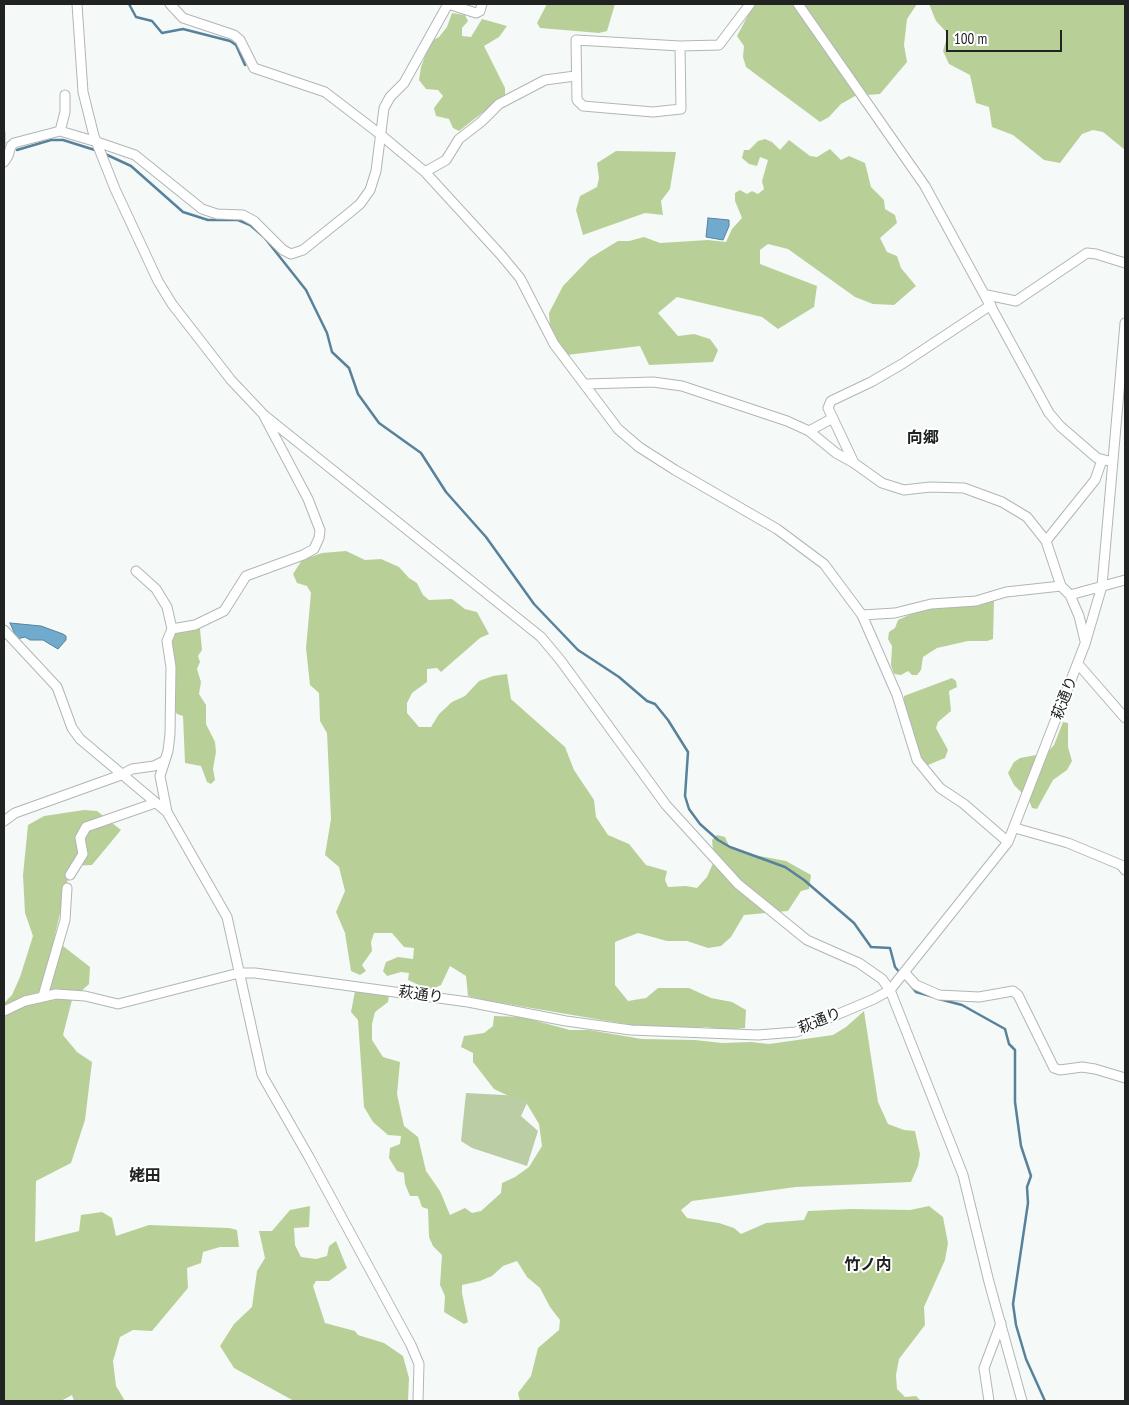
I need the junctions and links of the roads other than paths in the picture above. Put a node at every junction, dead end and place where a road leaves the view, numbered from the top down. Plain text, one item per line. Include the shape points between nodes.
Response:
1 (77, 4) edge
2 (170, 4) edge
3 (448, 4) edge
4 (482, 4) edge
5 (750, 4) edge
6 (798, 4) edge
7 (680, 46) junction
8 (575, 76) junction
9 (64, 94) dead end
10 (60, 132) junction
11 (381, 134) junction
12 (97, 142) junction
13 (4, 162) edge
14 (425, 172) junction
15 (1125, 263) edge
16 (987, 295) junction
17 (991, 305) junction
18 (1125, 324) edge
19 (586, 384) junction
20 (264, 416) junction
21 (833, 418) junction
22 (809, 431) junction
23 (1102, 460) junction
24 (1113, 462) junction
25 (854, 463) junction
26 (1046, 541) junction
27 (136, 571) dead end
28 (1125, 580) edge
29 (1060, 586) junction
30 (1102, 586) junction
31 (1070, 595) junction
32 (862, 615) junction
33 (172, 629) junction
34 (4, 630) edge
35 (1086, 644) junction
36 (1078, 664) junction
37 (1125, 718) edge
38 (164, 761) junction
39 (154, 766) junction
40 (121, 775) junction
41 (160, 776) junction
42 (155, 803) junction
43 (167, 812) junction
44 (4, 821) edge
45 (1014, 828) junction
46 (1008, 842) junction
47 (1124, 866) edge
48 (70, 875) dead end
49 (67, 888) dead end
50 (239, 973) junction
51 (905, 973) junction
52 (890, 990) junction
53 (42, 996) junction
54 (4, 1011) edge
55 (1125, 1078) edge
56 (1001, 1322) junction
57 (418, 1401) edge
58 (989, 1401) edge
59 (1022, 1401) edge

1 - 12 street via 83,92
2 - 11 street via 183,18 234,35 240,40 254,68 325,92
3 - 4 street via 476,13
3 - 11 street via 404,83 390,97 382,116
5 - 7 street via 719,45
6 - 16 street via 925,186
7 - 8 street via 576,40
7 - 8 street via 682,109 654,112 583,106 577,100
8 - 14 street via 545,80 499,104 459,139 446,160
9 - 10 street via 65,112
10 - 12 street
10 - 13 street via 14,143
11 - 12 street via 376,170 370,190 360,204 303,250 291,254 254,221 243,215 216,214 202,209 135,155
11 - 14 street
12 - 20 street via 115,190 172,304 231,380
14 - 19 street via 520,278 554,344
15 - 16 street via 1087,253 1016,301
16 - 17 street
17 - 21 street via 902,364 831,402 828,408
17 - 23 street via 1049,412 1060,426
18 - 24 street, 萩通り
19 - 22 street via 653,382 682,386
19 - 32 street via 618,429 639,447 777,529 824,564
20 - 33 street via 308,499 320,530 319,538 314,549 303,555 246,576 234,598 220,614 195,625
20 - 52 street via 541,637 666,805 738,884 807,940 859,963 882,979
21 - 22 street
21 - 25 street
22 - 25 street
23 - 24 street
23 - 26 street via 1095,480
24 - 30 street, 萩通り
25 - 26 street via 896,489 952,486 983,493 1027,517
26 - 29 street
27 - 33 street via 156,589 167,608
28 - 30 street
29 - 31 street
29 - 32 street via 1006,592 976,601 931,604 895,613
30 - 31 street
30 - 35 street, 萩通り
31 - 35 street
32 - 46 street via 897,695 917,760 940,788
33 - 38 street via 167,641 171,667 170,724
34 - 40 street via 57,687 72,728 80,738
35 - 36 street, 萩通り
36 - 37 street
36 - 45 street, 萩通り
38 - 39 street
38 - 41 street
39 - 40 street via 142,766
39 - 41 street
40 - 42 street
40 - 44 street
41 - 43 street
42 - 43 street
42 - 48 street via 86,827 80,838 83,854
43 - 50 street via 227,917
45 - 46 street, 萩通り
45 - 47 street via 1068,843
46 - 51 street, 萩通り
49 - 53 street via 65,920
50 - 52 street, 萩通り via 275,975 468,1002 631,1030 758,1035 796,1032
50 - 53 street, 萩通り via 118,1004 67,994
50 - 57 street via 262,1075 411,1345 419,1364
51 - 52 street, 萩通り
51 - 55 street via 916,985 940,995 979,997 1012,991 1018,995 1054,1068 1095,1069
52 - 56 street via 963,1176
53 - 54 street, 萩通り
56 - 58 street via 984,1368
56 - 59 street

